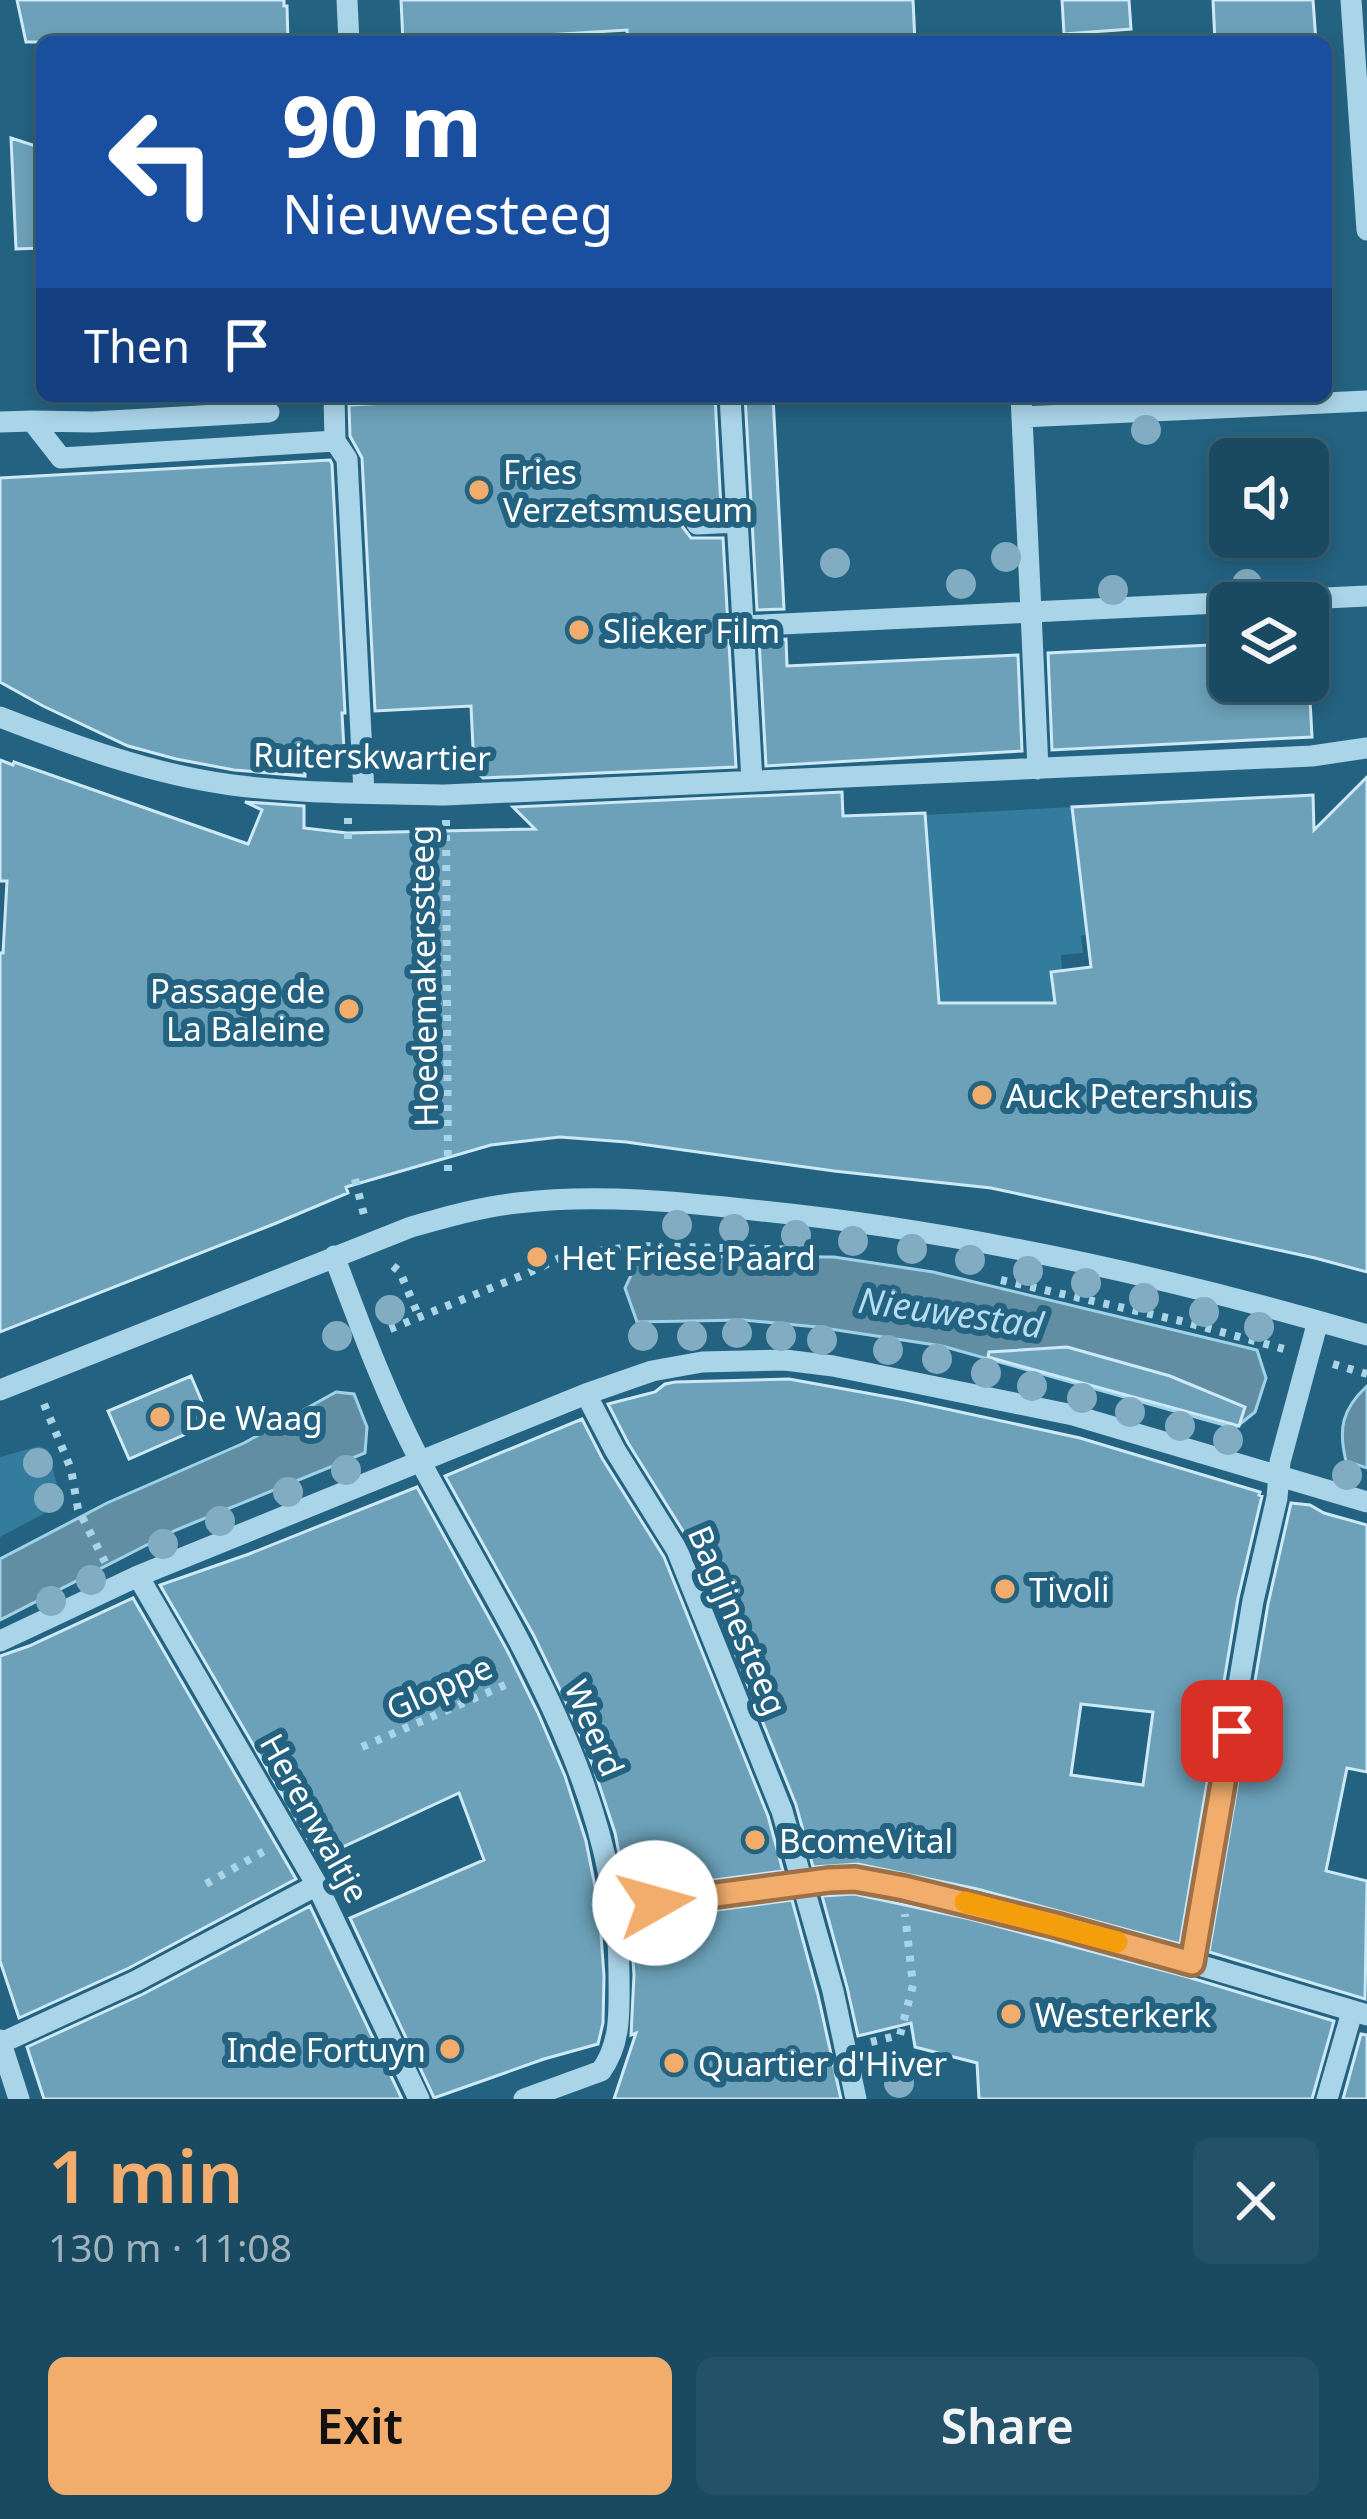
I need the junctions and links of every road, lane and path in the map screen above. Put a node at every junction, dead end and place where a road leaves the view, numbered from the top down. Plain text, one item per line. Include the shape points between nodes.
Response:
1 (347, 0) edge
2 (1351, 0) edge
3 (350, 36) edge
4 (1367, 230) edge
5 (1367, 401) edge
6 (334, 402) edge
7 (730, 402) edge
8 (1298, 402) edge
9 (1332, 402) edge
10 (1021, 406) edge
11 (269, 412) dead end
12 (32, 421) junction
13 (0, 422) edge
14 (335, 441) junction
15 (736, 522) junction
16 (697, 524) dead end
17 (1367, 596) edge
18 (1030, 612) junction
19 (743, 626) junction
20 (0, 717) edge
21 (1367, 748) edge
22 (1038, 769) junction
23 (752, 781) junction
24 (364, 793) junction
25 (445, 795) junction
26 (448, 1176) dead end
27 (356, 1179) dead end
28 (367, 1227) dead end
29 (814, 1250) dead end
30 (336, 1263) junction
31 (389, 1263) dead end
32 (998, 1280) dead end
33 (419, 1317) junction
34 (1318, 1321) junction
35 (1367, 1335) edge
36 (366, 1339) junction
37 (1309, 1357) junction
38 (1367, 1374) edge
39 (0, 1390) edge
40 (586, 1394) junction
41 (32, 1403) dead end
42 (420, 1461) junction
43 (1279, 1475) junction
44 (1367, 1502) edge
45 (107, 1566) dead end
46 (143, 1584) junction
47 (0, 1641) edge
48 (535, 1671) junction
49 (362, 1747) dead end
50 (277, 1843) dead end
51 (206, 1884) dead end
52 (802, 1884) junction
53 (317, 1885) junction
54 (904, 1888) junction
55 (655, 1903) dead end
56 (1192, 1963) junction
57 (1359, 2014) edge
58 (0, 2041) edge
59 (846, 2048) junction
60 (601, 2072) junction
61 (19, 2099) edge
62 (419, 2099) edge
63 (524, 2099) edge
64 (593, 2099) edge
65 (856, 2099) edge
66 (1328, 2099) edge

1 - 3 street
2 - 4 street
5 - 9 street
6 - 14 street
7 - 15 street
8 - 10 street
10 - 18 street
11 - 12 street
12 - 13 street
12 - 14 street via 61,458
14 - 24 street via 347,459
15 - 16 street
15 - 19 street
17 - 18 street
18 - 19 street
18 - 22 street
19 - 23 street
20 - 24 street, Ruiterskwartier via 155,770
21 - 22 street, Ruiterskwartier
22 - 23 street, Ruiterskwartier
23 - 25 street, Ruiterskwartier
24 - 25 street, Ruiterskwartier
25 - 26 path, Hoedemakerssteeg
27 - 28 path
29 - 33 path via 639,1246 566,1255
30 - 34 street via 411,1227 482,1208 628,1199 836,1218 976,1241
30 - 36 street
30 - 39 street
31 - 33 path
32 - 37 path
33 - 36 path
34 - 35 street
34 - 37 street
36 - 42 street
37 - 38 path
37 - 43 street
40 - 42 street
40 - 43 street via 702,1362 785,1360 1073,1415
40 - 52 street, Bagijnesteeg via 695,1590 782,1811
41 - 45 path via 42,1399
42 - 46 street
42 - 48 street, Weerd
43 - 44 street
43 - 56 street
46 - 47 street
46 - 53 street, Herenwaltje
48 - 49 path, Gloppe
48 - 60 street, Weerd via 589,1798 615,1908 619,2015
50 - 51 path
52 - 54 street via 855,1879
52 - 55 street
52 - 59 street, Bagijnesteeg
53 - 58 street via 136,1981
53 - 62 street, Herenwaltje
54 - 56 street
54 - 59 path via 913,1985 900,2035
56 - 57 street
57 - 66 street
58 - 61 street
59 - 65 street, Bagijnesteeg
60 - 63 street
60 - 64 street

